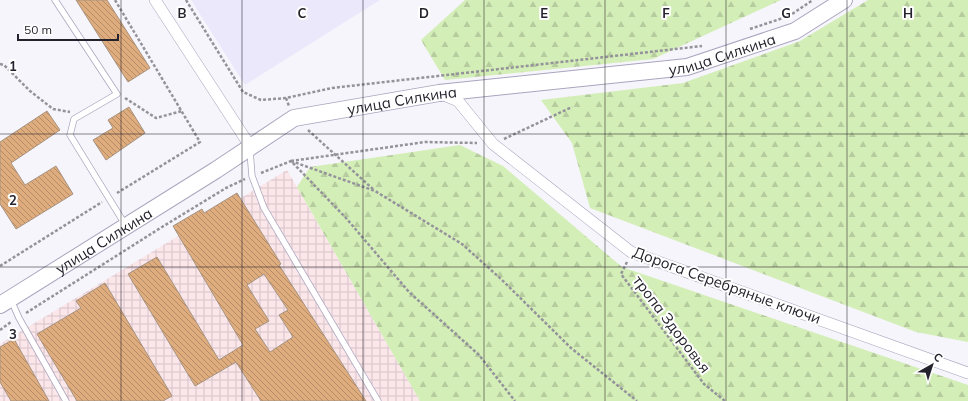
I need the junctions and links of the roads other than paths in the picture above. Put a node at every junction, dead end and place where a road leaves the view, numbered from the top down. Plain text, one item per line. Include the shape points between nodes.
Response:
1 (55, 0) edge
2 (155, 0) edge
3 (844, 0) edge
4 (439, 93) junction
5 (250, 146) junction
6 (126, 227) junction
7 (5, 302) edge
8 (968, 373) edge
9 (66, 401) edge
10 (378, 401) edge

1 - 6 lane via 117,94 74,119 70,135
2 - 5 street
3 - 4 main road, улица Силкина via 795,31 687,67
4 - 5 main road, улица Силкина via 294,118
4 - 8 street, Дорога Серебряные ключи via 458,101 493,144 631,252
5 - 6 main road, улица Силкина
5 - 10 lane via 252,176 264,208
6 - 7 main road, улица Силкина
7 - 9 lane via 18,318

